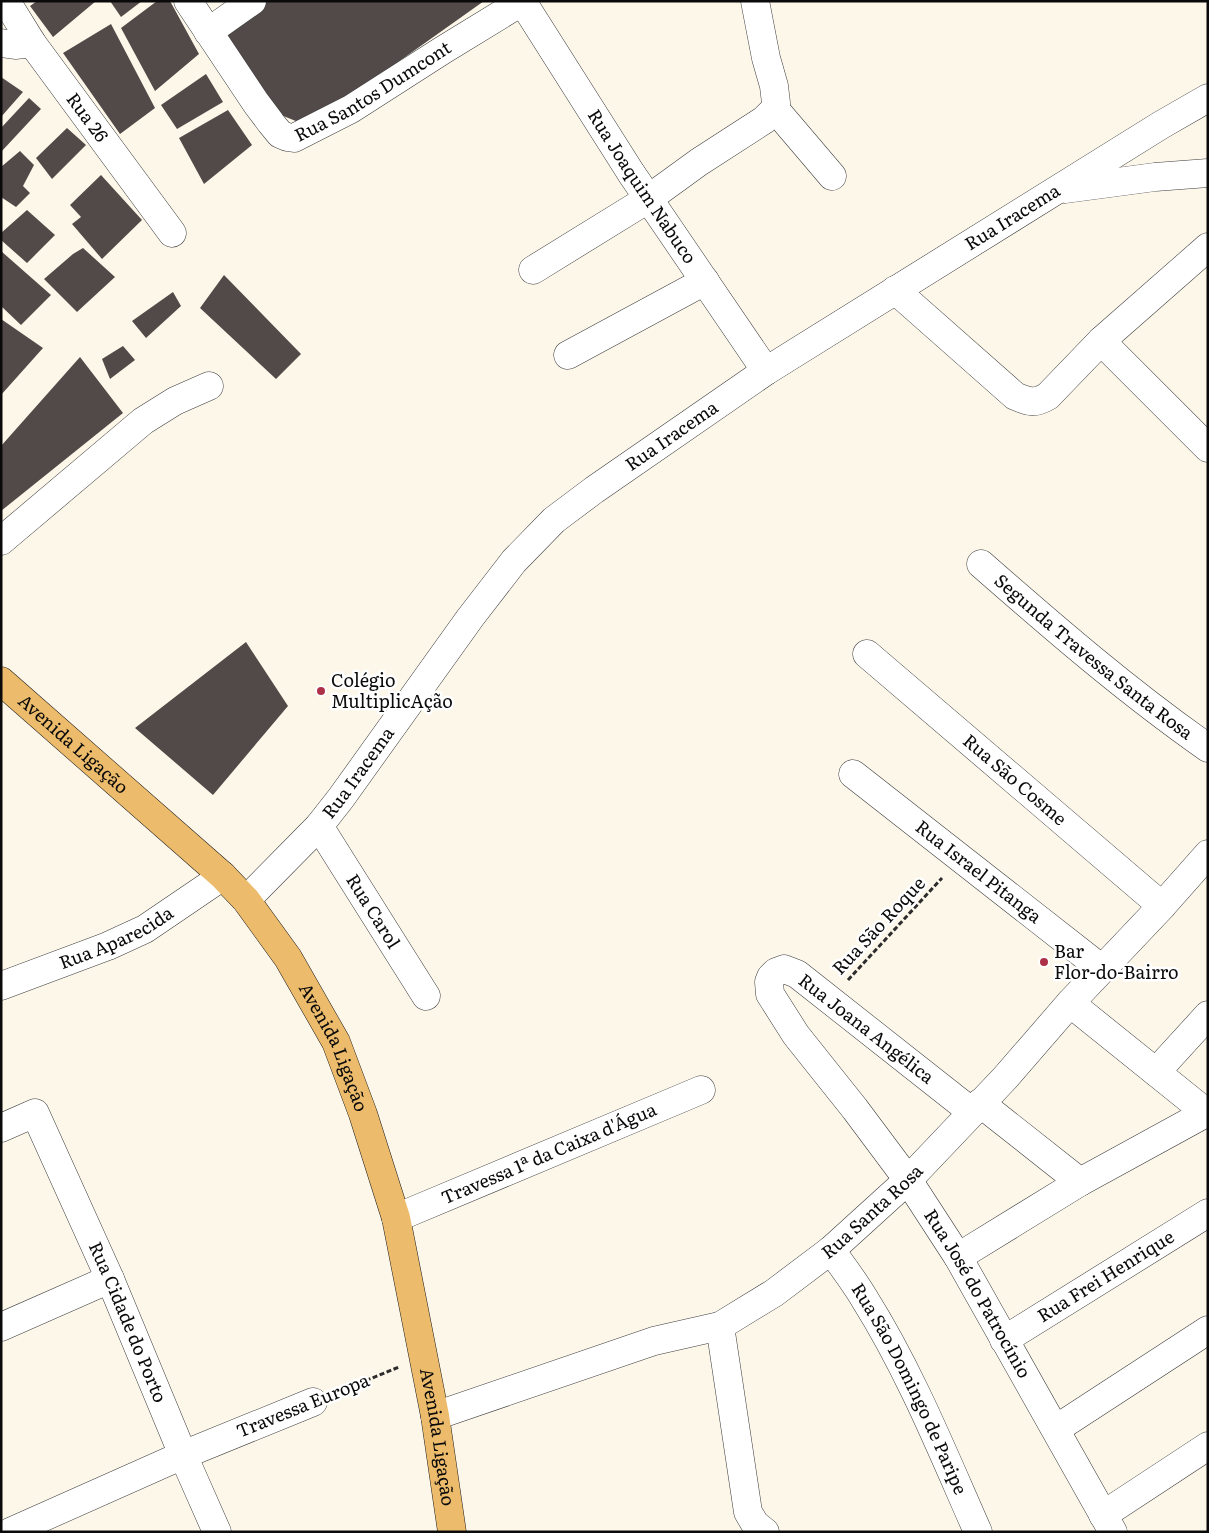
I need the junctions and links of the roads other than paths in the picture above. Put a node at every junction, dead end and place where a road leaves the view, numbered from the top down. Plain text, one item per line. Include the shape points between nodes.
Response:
1 (6, 1) edge
2 (188, 1) edge
3 (252, 1) edge
4 (755, 1) edge
5 (522, 2) edge
6 (208, 32) junction
7 (1, 43) edge
8 (32, 43) junction
9 (1208, 98) edge
10 (775, 109) junction
11 (1208, 173) edge
12 (832, 176) dead end
13 (1058, 190) junction
14 (648, 199) junction
15 (172, 233) dead end
16 (1208, 247) edge
17 (533, 270) dead end
18 (705, 282) junction
19 (895, 290) junction
20 (1100, 341) junction
21 (568, 355) dead end
22 (766, 371) junction
23 (209, 386) dead end
24 (1208, 448) edge
25 (1, 541) edge
26 (981, 564) dead end
27 (867, 654) dead end
28 (1, 681) edge
29 (1208, 748) edge
30 (853, 774) dead end
31 (319, 826) junction
32 (1208, 854) edge
33 (223, 876) junction
34 (246, 900) junction
35 (1162, 906) junction
36 (1102, 969) junction
37 (1, 986) edge
38 (770, 994) joint
39 (426, 996) dead end
40 (1070, 1003) junction
41 (1208, 1015) edge
42 (1156, 1072) junction
43 (701, 1090) dead end
44 (976, 1108) junction
45 (1207, 1114) edge
46 (1, 1128) edge
47 (908, 1180) junction
48 (1080, 1182) junction
49 (1208, 1213) edge
50 (396, 1218) junction
51 (832, 1250) junction
52 (958, 1258) junction
53 (110, 1279) junction
54 (720, 1326) junction
55 (1, 1327) edge
56 (1208, 1330) edge
57 (1004, 1340) junction
58 (313, 1402) road end
59 (435, 1416) junction
60 (1056, 1429) junction
61 (1208, 1446) edge
62 (183, 1455) junction
63 (1108, 1523) edge
64 (10, 1532) edge
65 (217, 1532) edge
66 (452, 1532) edge
67 (765, 1532) edge
68 (978, 1532) edge

1 - 8 street, Rua 26
2 - 6 street, Rua Santos Dumcont
3 - 6 street
4 - 10 street via 775,95
5 - 6 street, Rua Santos Dumcont via 351,109 294,138 280,134 274,127
5 - 14 street, Rua Joaquim Nabuco
7 - 8 street
8 - 15 street, Rua 26
9 - 13 street, Rua Iracema
10 - 12 street
10 - 14 street via 764,120
11 - 13 street
13 - 19 street, Rua Iracema
14 - 17 street
14 - 18 street, Rua Joaquim Nabuco
16 - 20 street
18 - 21 street
18 - 22 street, Rua Joaquim Nabuco
19 - 20 street via 1015,396 1027,402 1040,401 1048,396
19 - 22 street, Rua Iracema
20 - 24 street
22 - 31 street, Rua Iracema via 554,520 514,561
23 - 25 street via 175,401 143,421
26 - 29 street, Segunda Travessa Santa Rosa via 1062,636
27 - 35 street, Rua São Cosme
28 - 33 main road, Avenida Ligação
30 - 36 street, Rua Israel Pitanga
31 - 34 street, Rua Iracema
31 - 39 street, Rua Carol
32 - 35 street, Rua Santa Rosa
33 - 34 main road, Avenida Ligação
33 - 37 street, Rua Aparecida via 144,930
34 - 50 main road, Avenida Ligação via 288,958 336,1042
35 - 36 street, Rua Santa Rosa
36 - 40 street, Rua Santa Rosa
38 - 44 street, Rua Joana Angélica via 770,977 776,972 784,970 797,974
38 - 47 street, Rua José do Patrocínio via 796,1035
40 - 42 street
40 - 44 street, Rua Santa Rosa
41 - 42 street
42 - 45 street
43 - 50 street, Travessa 1ª da Caixa d'Água
44 - 47 street, Rua Santa Rosa
44 - 48 street, Rua Joana Angélica
45 - 48 street
46 - 53 street, Rua Cidade do Porto via 35,1114
47 - 51 street, Rua Santa Rosa
47 - 52 street, Rua José do Patrocínio
48 - 52 street
49 - 57 street, Rua Frei Henrique
50 - 59 main road, Avenida Ligação
51 - 54 street, Rua Santa Rosa via 774,1293
51 - 68 street, Rua São Domingo de Paripe via 896,1355
52 - 57 street, Rua José do Patrocínio
53 - 55 street
53 - 62 street, Rua Cidade do Porto
54 - 59 street, Rua Santa Rosa via 654,1341
54 - 67 street via 748,1512
56 - 60 street
57 - 60 street, Rua José do Patrocínio
58 - 62 street, Travessa Europa
59 - 66 main road, Avenida Ligação
60 - 63 street, Rua José do Patrocínio
61 - 63 street
62 - 64 street, Travessa Europa
62 - 65 street, Rua Cidade do Porto

